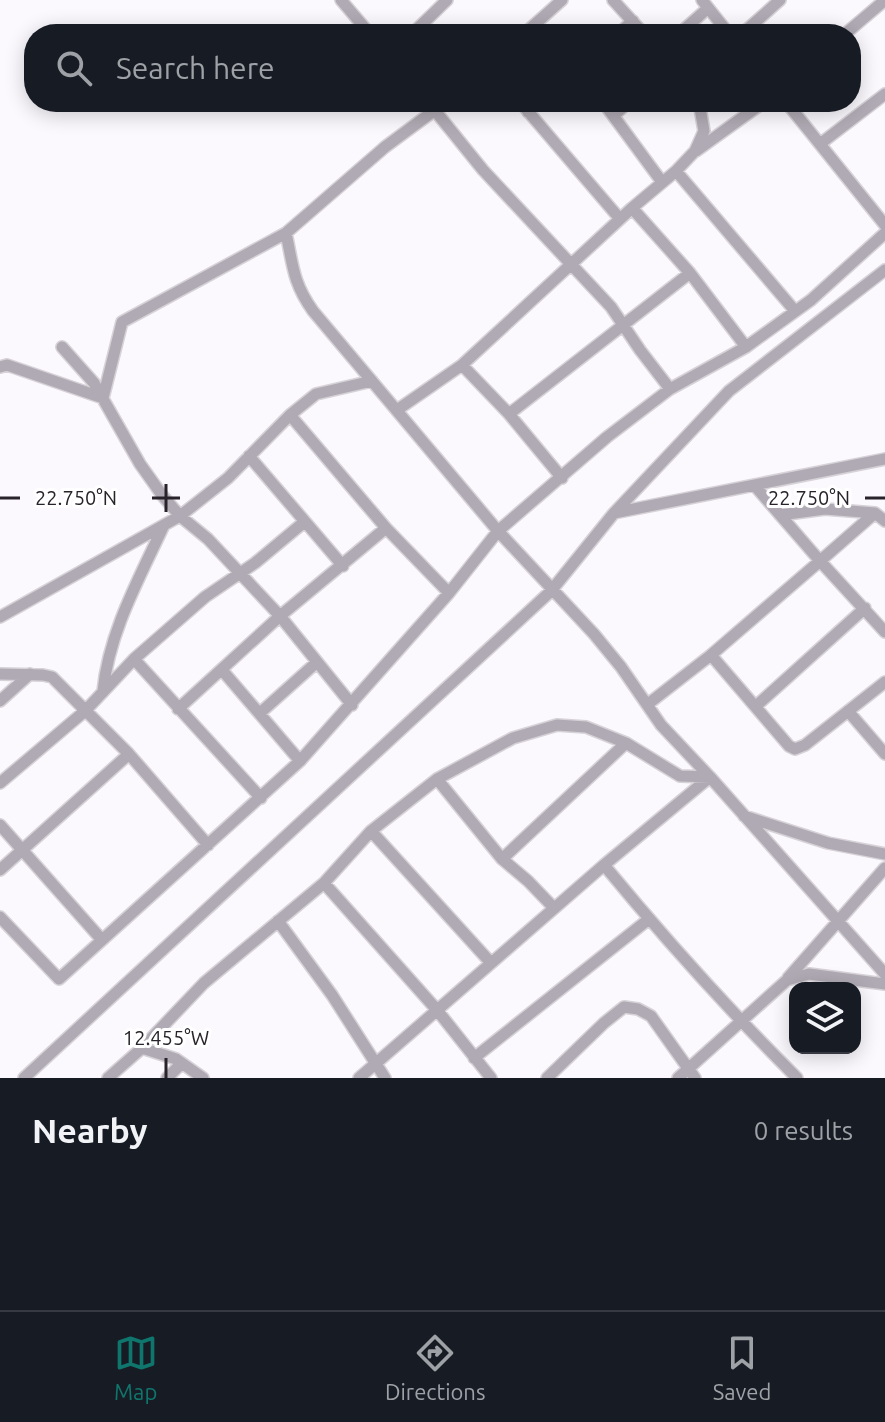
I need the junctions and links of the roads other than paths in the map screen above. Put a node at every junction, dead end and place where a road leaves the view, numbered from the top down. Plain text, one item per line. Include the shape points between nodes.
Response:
1 (341, 0) edge
2 (446, 0) edge
3 (562, 0) edge
4 (613, 0) edge
5 (780, 0) edge
6 (883, 2) edge
7 (705, 4) edge
8 (633, 21) junction
9 (361, 24) edge
10 (422, 24) edge
11 (535, 24) edge
12 (630, 24) edge
13 (636, 24) edge
14 (688, 24) edge
15 (721, 24) edge
16 (753, 24) edge
17 (857, 24) edge
18 (885, 94) edge
19 (429, 112) edge
20 (440, 112) edge
21 (528, 112) edge
22 (611, 112) edge
23 (617, 112) edge
24 (701, 112) edge
25 (750, 112) edge
26 (794, 112) edge
27 (614, 115) junction
28 (820, 144) junction
29 (695, 151) junction
30 (676, 171) junction
31 (662, 182) junction
32 (632, 208) junction
33 (620, 219) junction
34 (885, 225) edge
35 (286, 233) junction
36 (885, 233) edge
37 (571, 264) junction
38 (885, 270) edge
39 (690, 273) junction
40 (795, 311) junction
41 (623, 324) junction
42 (62, 347) dead end
43 (746, 347) junction
44 (462, 365) junction
45 (0, 367) edge
46 (372, 381) junction
47 (670, 389) junction
48 (103, 398) junction
49 (397, 410) junction
50 (509, 414) junction
51 (290, 415) junction
52 (249, 456) junction
53 (885, 459) edge
54 (562, 478) junction
55 (755, 486) junction
56 (614, 513) junction
57 (875, 513) junction
58 (780, 515) junction
59 (180, 516) junction
60 (885, 521) edge
61 (303, 523) junction
62 (164, 524) junction
63 (386, 528) junction
64 (498, 531) junction
65 (820, 561) junction
66 (343, 566) junction
67 (239, 574) junction
68 (551, 591) junction
69 (449, 593) junction
70 (865, 608) junction
71 (280, 616) junction
72 (0, 617) edge
73 (885, 632) edge
74 (711, 655) junction
75 (134, 659) junction
76 (317, 662) junction
77 (222, 670) junction
78 (0, 674) edge
79 (30, 674) junction
80 (885, 682) edge
81 (103, 692) junction
82 (0, 701) edge
83 (648, 704) junction
84 (352, 705) junction
85 (756, 706) junction
86 (178, 709) junction
87 (85, 711) junction
88 (848, 711) junction
89 (260, 713) junction
90 (626, 743) junction
91 (129, 754) junction
92 (885, 754) edge
93 (300, 761) junction
94 (710, 777) junction
95 (437, 779) junction
96 (0, 783) edge
97 (261, 798) junction
98 (744, 816) junction
99 (0, 825) edge
100 (371, 831) junction
101 (208, 845) junction
102 (22, 851) junction
103 (885, 854) edge
104 (502, 859) junction
105 (604, 865) junction
106 (885, 868) edge
107 (0, 870) edge
108 (324, 883) junction
109 (554, 908) junction
110 (0, 917) edge
111 (649, 919) junction
112 (278, 921) junction
113 (840, 922) junction
114 (102, 940) junction
115 (491, 963) junction
116 (885, 974) edge
117 (787, 980) junction
118 (885, 984) edge
119 (437, 1010) junction
120 (742, 1023) junction
121 (142, 1048) junction
122 (474, 1058) junction
123 (182, 1063) junction
124 (376, 1063) junction
125 (687, 1075) edge
126 (487, 1077) edge
127 (24, 1078) edge
128 (108, 1078) edge
129 (167, 1078) edge
130 (203, 1078) edge
131 (359, 1078) edge
132 (385, 1078) edge
133 (547, 1078) edge
134 (797, 1078) edge

1 - 9 street
2 - 10 street
3 - 11 street
4 - 8 street
5 - 16 street
6 - 17 street
7 - 14 street
7 - 15 street
8 - 12 street
8 - 13 street
18 - 28 street
19 - 35 street
20 - 37 street via 483,170
21 - 33 street
22 - 27 street
23 - 27 street
24 - 29 street via 704,131
25 - 29 street
26 - 28 street
27 - 31 street
28 - 34 street
29 - 30 street
30 - 31 street
30 - 40 street
31 - 32 street
32 - 33 street
32 - 39 street
33 - 37 street
35 - 46 street via 299,293
35 - 48 street via 122,322
36 - 40 street
37 - 41 street
37 - 44 street
38 - 56 street via 729,391
39 - 41 street
39 - 43 street
40 - 43 street
41 - 47 street
41 - 50 street
42 - 48 street
43 - 47 street
44 - 49 street
44 - 50 street
45 - 48 street
46 - 49 street
46 - 51 street via 316,394
47 - 54 street
48 - 59 street via 140,464
49 - 64 street
50 - 54 street
51 - 52 street
51 - 63 street
52 - 59 street
52 - 61 street
53 - 55 street
54 - 64 street
55 - 56 street
55 - 58 street
56 - 68 street
57 - 58 street via 825,509
57 - 60 street
57 - 65 street
58 - 65 street
59 - 62 street
59 - 67 street
61 - 66 street
61 - 67 street
62 - 72 street
62 - 81 street via 122,616
63 - 66 street
63 - 69 street
64 - 68 street
64 - 69 street
65 - 70 street
65 - 74 street
66 - 71 street
67 - 71 street
67 - 75 street
68 - 83 street via 594,634
68 - 127 street
69 - 84 street
70 - 73 street
70 - 85 street
71 - 76 street
71 - 77 street
74 - 83 street
74 - 85 street
75 - 81 street
75 - 86 street
76 - 84 street
76 - 89 street
77 - 86 street
77 - 89 street
78 - 79 street
79 - 82 street
79 - 87 street via 52,677
80 - 88 street
81 - 87 street
83 - 94 street
84 - 93 street
85 - 88 street via 795,749
86 - 97 street
87 - 91 street
87 - 96 street
88 - 92 street
89 - 93 street
90 - 94 street via 680,776
90 - 95 street via 586,727 557,725 513,738
90 - 104 street
91 - 101 street
91 - 102 street
93 - 97 street
94 - 98 street
94 - 105 street
95 - 100 street
95 - 104 street
97 - 101 street
98 - 103 street via 828,843
98 - 113 street
99 - 102 street
100 - 108 street
100 - 115 street
101 - 114 street
102 - 107 street
102 - 114 street
104 - 109 street
105 - 109 street
105 - 111 street
106 - 113 street
108 - 112 street
108 - 119 street
109 - 115 street
110 - 114 street via 59,979
111 - 120 street
111 - 122 street
112 - 121 street via 204,983
112 - 124 street
113 - 116 street
113 - 117 street
115 - 119 street
117 - 118 street via 809,974
117 - 120 street
119 - 122 street
119 - 124 street
120 - 125 street
120 - 134 street
121 - 123 street
121 - 128 street
122 - 126 street
123 - 129 street
123 - 130 street
124 - 131 street
124 - 132 street
125 - 133 street via 651,1016 624,1007

